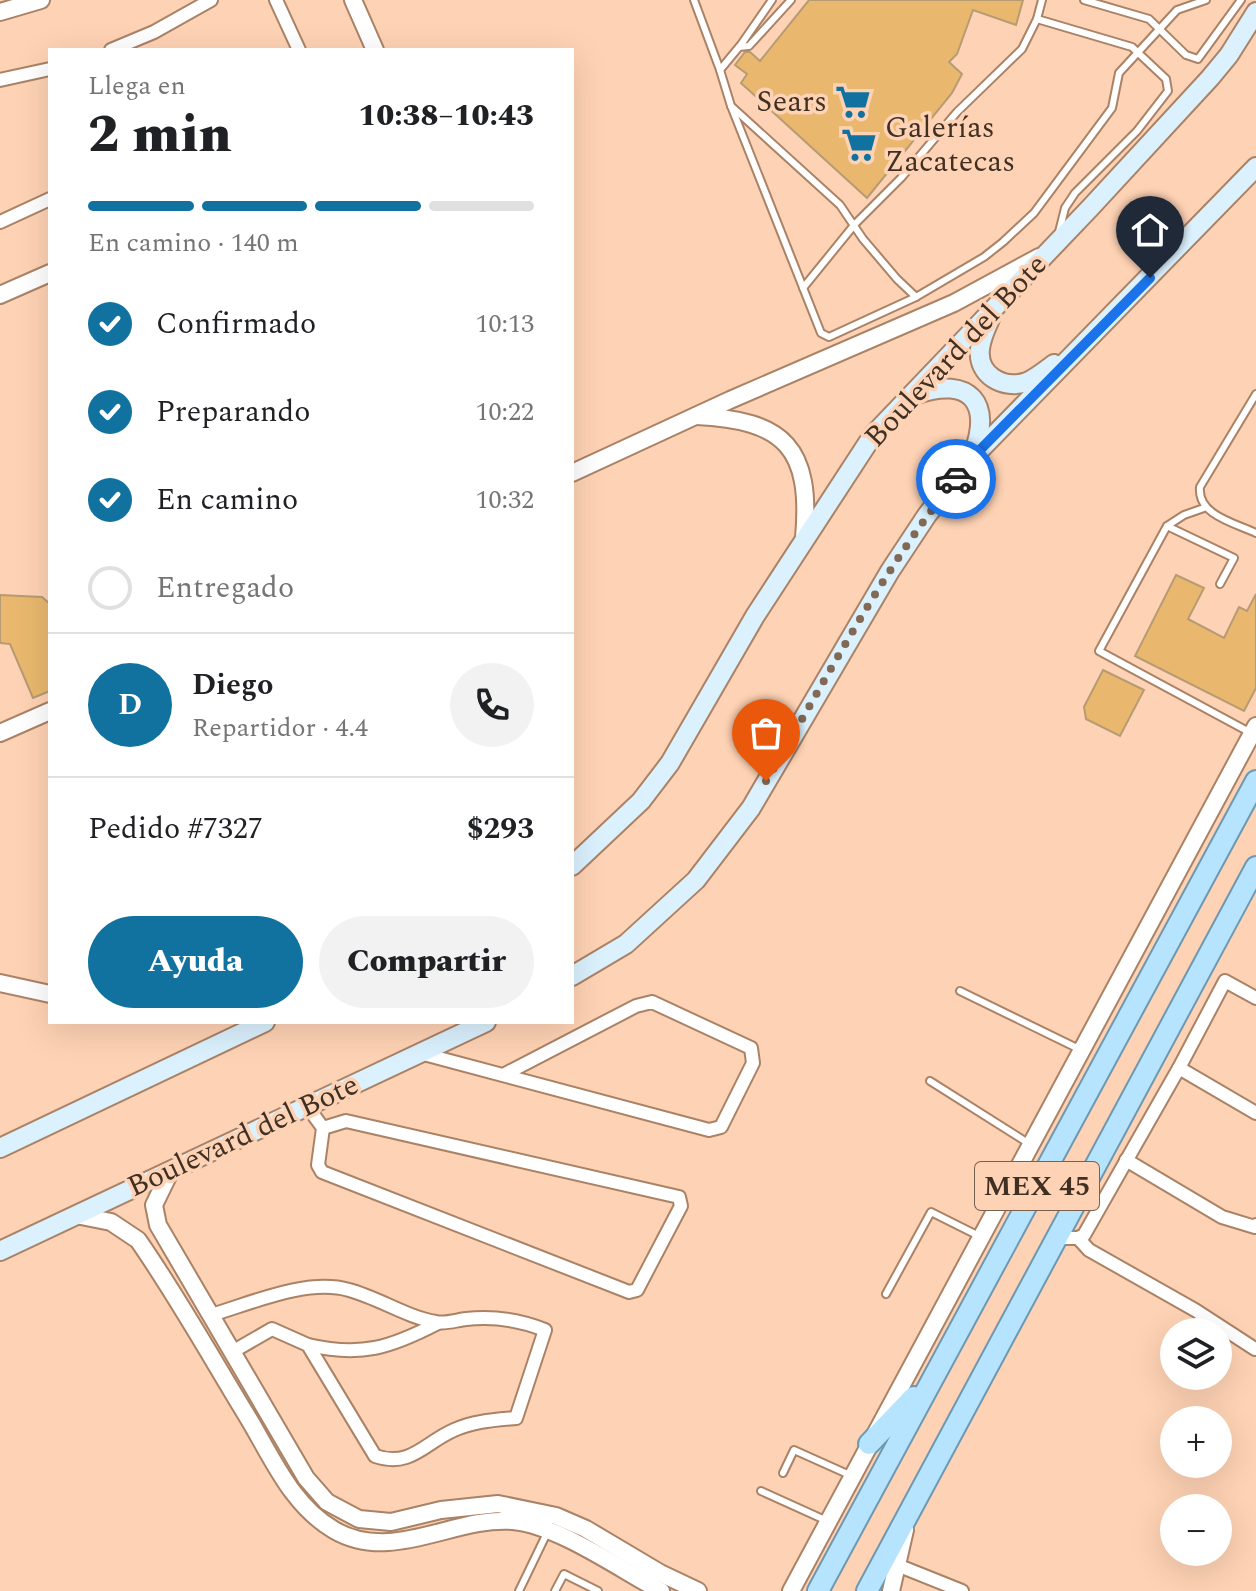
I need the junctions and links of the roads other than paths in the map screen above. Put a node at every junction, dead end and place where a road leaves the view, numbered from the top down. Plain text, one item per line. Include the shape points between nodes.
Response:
1 (41, 0) edge
2 (211, 0) edge
3 (276, 0) edge
4 (353, 0) edge
5 (694, 0) edge
6 (772, 0) edge
7 (791, 0) edge
8 (1042, 0) edge
9 (1084, 0) edge
10 (1206, 0) edge
11 (1241, 0) edge
12 (0, 12) edge
13 (1256, 12) edge
14 (1037, 19) junction
15 (1159, 29) junction
16 (739, 47) junction
17 (116, 48) edge
18 (298, 48) edge
19 (374, 48) edge
20 (1138, 51) junction
21 (48, 69) edge
22 (720, 70) junction
23 (0, 80) edge
24 (731, 106) junction
25 (1256, 167) edge
26 (48, 200) edge
27 (0, 222) edge
28 (855, 224) junction
29 (1052, 248) junction
30 (48, 274) edge
31 (803, 288) junction
32 (0, 295) edge
33 (916, 297) junction
34 (995, 309) junction
35 (1088, 341) junction
36 (1256, 394) edge
37 (912, 395) junction
38 (694, 416) junction
39 (970, 460) junction
40 (574, 472) edge
41 (1204, 508) junction
42 (1167, 526) junction
43 (1256, 533) edge
44 (804, 538) junction
45 (1220, 584) dead end
46 (48, 712) edge
47 (1254, 730) edge
48 (0, 733) edge
49 (1256, 781) edge
50 (574, 864) edge
51 (1256, 867) edge
52 (574, 975) edge
53 (0, 983) edge
54 (960, 991) dead end
55 (48, 994) edge
56 (1256, 998) edge
57 (261, 1024) edge
58 (482, 1024) edge
59 (1082, 1050) junction
60 (420, 1053) junction
61 (1179, 1068) junction
62 (503, 1075) junction
63 (930, 1081) dead end
64 (307, 1106) junction
65 (1256, 1113) edge
66 (323, 1128) junction
67 (1031, 1145) junction
68 (0, 1148) edge
69 (1126, 1160) junction
70 (171, 1170) junction
71 (76, 1215) junction
72 (1255, 1226) edge
73 (982, 1237) junction
74 (1056, 1238) junction
75 (1078, 1238) junction
76 (0, 1251) edge
77 (886, 1294) dead end
78 (199, 1295) junction
79 (177, 1301) junction
80 (211, 1315) junction
81 (438, 1323) junction
82 (308, 1345) junction
83 (1255, 1349) edge
84 (232, 1352) junction
85 (933, 1376) junction
86 (265, 1409) junction
87 (249, 1420) junction
88 (869, 1444) junction
89 (783, 1473) dead end
90 (852, 1476) junction
91 (761, 1491) dead end
92 (908, 1513) junction
93 (829, 1521) junction
94 (552, 1523) junction
95 (897, 1565) junction
96 (655, 1585) edge
97 (519, 1591) edge
98 (555, 1591) edge
99 (598, 1591) edge
100 (698, 1591) edge
101 (791, 1591) edge
102 (818, 1591) edge
103 (867, 1591) edge
104 (891, 1591) edge
105 (962, 1591) edge

1 - 12 street
2 - 17 street
3 - 18 street
4 - 19 street
5 - 22 lane
6 - 16 lane
7 - 16 lane via 749,46
8 - 14 lane
9 - 15 lane via 1149,19
10 - 15 lane via 1177,10
11 - 15 lane via 1198,59 1186,55
13 - 29 main road, Boulevard del Bote via 1210,78
14 - 20 lane
14 - 28 lane via 1022,49
15 - 20 lane
16 - 22 lane
20 - 29 lane via 1166,79 1168,91 1137,131 1075,193
20 - 33 lane via 1119,73 1112,108 1034,213 984,257
21 - 23 street
22 - 24 lane
24 - 28 lane
24 - 31 lane
25 - 35 main road
26 - 27 street
28 - 31 lane
28 - 33 lane
29 - 34 main road, Boulevard del Bote
29 - 38 street via 954,303
30 - 32 street
31 - 33 lane via 821,333 829,337
34 - 35 main road via 979,350 983,369 999,382 1029,381
34 - 37 main road, Boulevard del Bote
35 - 39 main road
36 - 41 lane via 1200,487
37 - 39 main road via 938,387 972,398 982,428
37 - 44 main road, Boulevard del Bote via 873,435
38 - 40 street
38 - 44 street via 747,422 786,443 806,486
39 - 52 main road via 919,526 751,808 696,880 626,944
41 - 42 lane
41 - 43 lane
42 - 45 lane via 1234,558
42 - 47 lane via 1099,651
44 - 50 main road, Boulevard del Bote via 670,763 641,801
46 - 48 street
47 - 59 street
49 - 85 main road, MEX 45
51 - 74 main road, MEX 45
53 - 55 street
54 - 59 lane
56 - 61 street via 1225,981
57 - 68 main road
58 - 60 main road, Boulevard del Bote
59 - 67 street
60 - 62 street
60 - 64 main road, Boulevard del Bote
61 - 65 street
61 - 69 street
62 - 62 street via 709,1130 721,1127 753,1063 751,1048 652,1002
63 - 67 lane
64 - 66 street
64 - 70 main road, Boulevard del Bote
66 - 66 street via 318,1165 322,1172 629,1292 637,1290 681,1206 679,1197 346,1121
67 - 73 street
69 - 72 street via 1222,1217
69 - 75 street
70 - 71 main road, Boulevard del Bote
70 - 78 street via 154,1205 158,1225
71 - 76 main road, Boulevard del Bote
71 - 79 street via 111,1222 138,1240
73 - 77 lane via 931,1212
73 - 88 street
74 - 75 street
74 - 92 main road, MEX 45
75 - 83 street via 1089,1250
78 - 79 lane
78 - 80 street
79 - 87 street
80 - 81 street via 268,1296 322,1287 348,1289
80 - 84 street
81 - 82 street via 400,1343 372,1350 337,1352
81 - 82 street via 503,1319 545,1330 516,1418 483,1420 454,1430 405,1459 375,1456
82 - 84 street via 272,1329
84 - 86 street
85 - 88 main road
85 - 102 main road, MEX 45
86 - 87 street
86 - 94 street via 306,1478 327,1502 359,1519 391,1522 498,1504
87 - 94 street via 281,1477 313,1515 336,1532 384,1542 489,1521
88 - 90 street
89 - 90 lane via 794,1450
90 - 93 street
91 - 93 lane
92 - 95 street
92 - 103 main road, MEX 45
93 - 101 street
94 - 96 street via 586,1529
94 - 97 lane
95 - 104 street
95 - 105 street
96 - 100 street
98 - 99 lane via 564,1574

